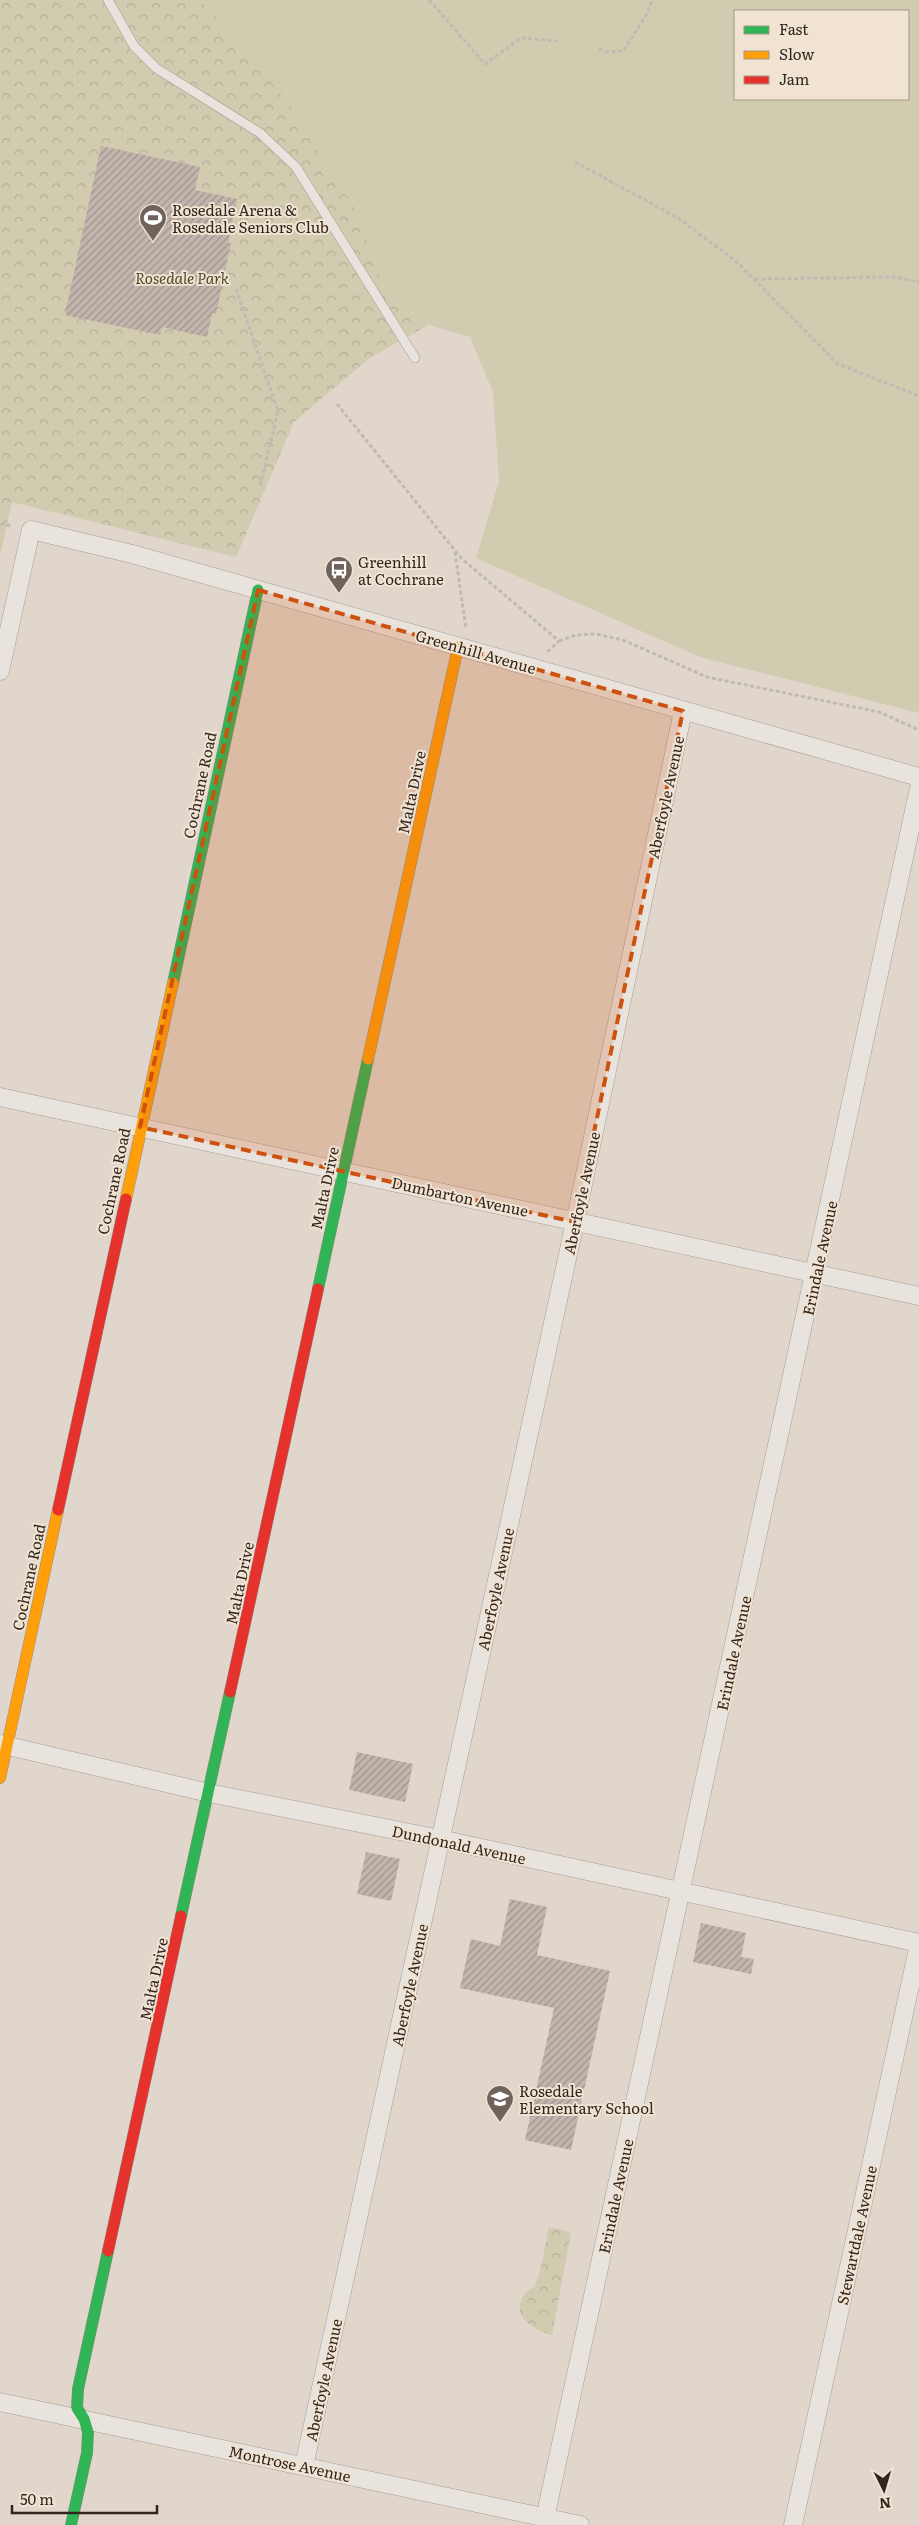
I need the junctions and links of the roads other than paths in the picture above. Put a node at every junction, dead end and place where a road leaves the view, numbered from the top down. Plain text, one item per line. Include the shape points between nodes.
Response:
1 (108, 0) edge
2 (415, 358) dead end
3 (258, 590) junction
4 (458, 647) junction
5 (0, 671) edge
6 (684, 711) junction
7 (919, 776) edge
8 (919, 788) edge
9 (0, 1097) edge
10 (140, 1127) junction
11 (343, 1171) junction
12 (575, 1222) junction
13 (816, 1273) junction
14 (919, 1296) edge
15 (3, 1745) edge
16 (0, 1778) edge
17 (209, 1793) junction
18 (440, 1839) junction
19 (681, 1892) junction
20 (919, 1943) edge
21 (0, 2402) edge
22 (84, 2419) junction
23 (304, 2466) junction
24 (545, 2518) junction
25 (71, 2525) edge
26 (580, 2525) edge
27 (793, 2525) edge

1 - 2 lane via 134,46 156,68 260,133 296,167
3 - 4 street, Greenhill Avenue
3 - 5 street, Greenhill Avenue via 132,554 31,530
3 - 10 street, Cochrane Road
4 - 6 street, Greenhill Avenue
4 - 11 street, Malta Drive
6 - 7 street, Greenhill Avenue
6 - 12 street, Aberfoyle Avenue
8 - 13 street, Erindale Avenue
9 - 10 street, Dumbarton Avenue
10 - 11 street, Dumbarton Avenue
10 - 15 street, Cochrane Road
11 - 12 street, Dumbarton Avenue
11 - 17 street, Malta Drive
12 - 13 street, Dumbarton Avenue
12 - 18 street, Aberfoyle Avenue
13 - 14 street, Dumbarton Avenue
13 - 19 street, Erindale Avenue
15 - 16 street, Cochrane Road
15 - 17 street, Dundonald Avenue
17 - 18 street, Dundonald Avenue
17 - 22 street, Malta Drive via 78,2389 77,2408
18 - 19 street, Dundonald Avenue
18 - 23 street, Aberfoyle Avenue
19 - 20 street, Dundonald Avenue
19 - 24 street, Erindale Avenue
20 - 27 street, Stewartdale Avenue
21 - 22 street, Montrose Avenue
22 - 23 street, Montrose Avenue
22 - 25 street, Malta Drive via 88,2432 87,2453
23 - 24 street, Montrose Avenue
24 - 26 street, Montrose Avenue

